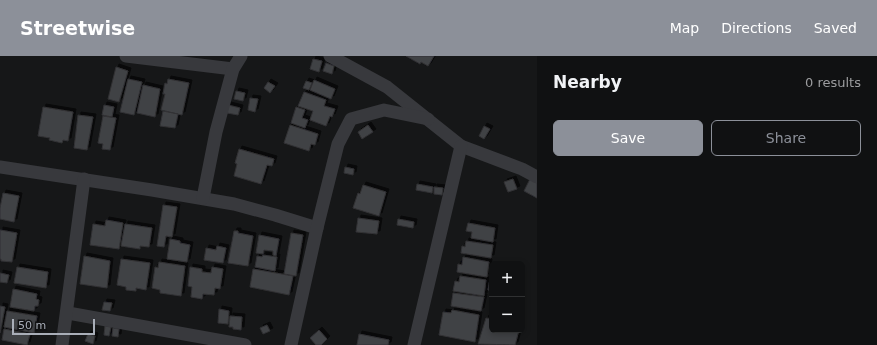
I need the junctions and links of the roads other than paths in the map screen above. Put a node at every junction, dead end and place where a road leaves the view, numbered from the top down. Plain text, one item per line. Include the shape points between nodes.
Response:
1 (126, 56) edge
2 (242, 56) edge
3 (330, 56) edge
4 (233, 69) junction
5 (428, 119) junction
6 (460, 146) junction
7 (0, 166) edge
8 (537, 177) edge
9 (84, 179) junction
10 (202, 198) junction
11 (317, 228) junction
12 (68, 313) junction
13 (62, 345) edge
14 (245, 345) edge
15 (291, 345) edge
16 (414, 345) edge

1 - 4 street
2 - 4 street
3 - 5 street via 387,87
4 - 10 street
5 - 6 street
5 - 11 street via 384,110 351,119 338,144
6 - 8 street
6 - 16 street
7 - 9 street
9 - 10 street
9 - 12 street
10 - 11 street via 234,204
11 - 15 street
12 - 13 street
12 - 14 street

